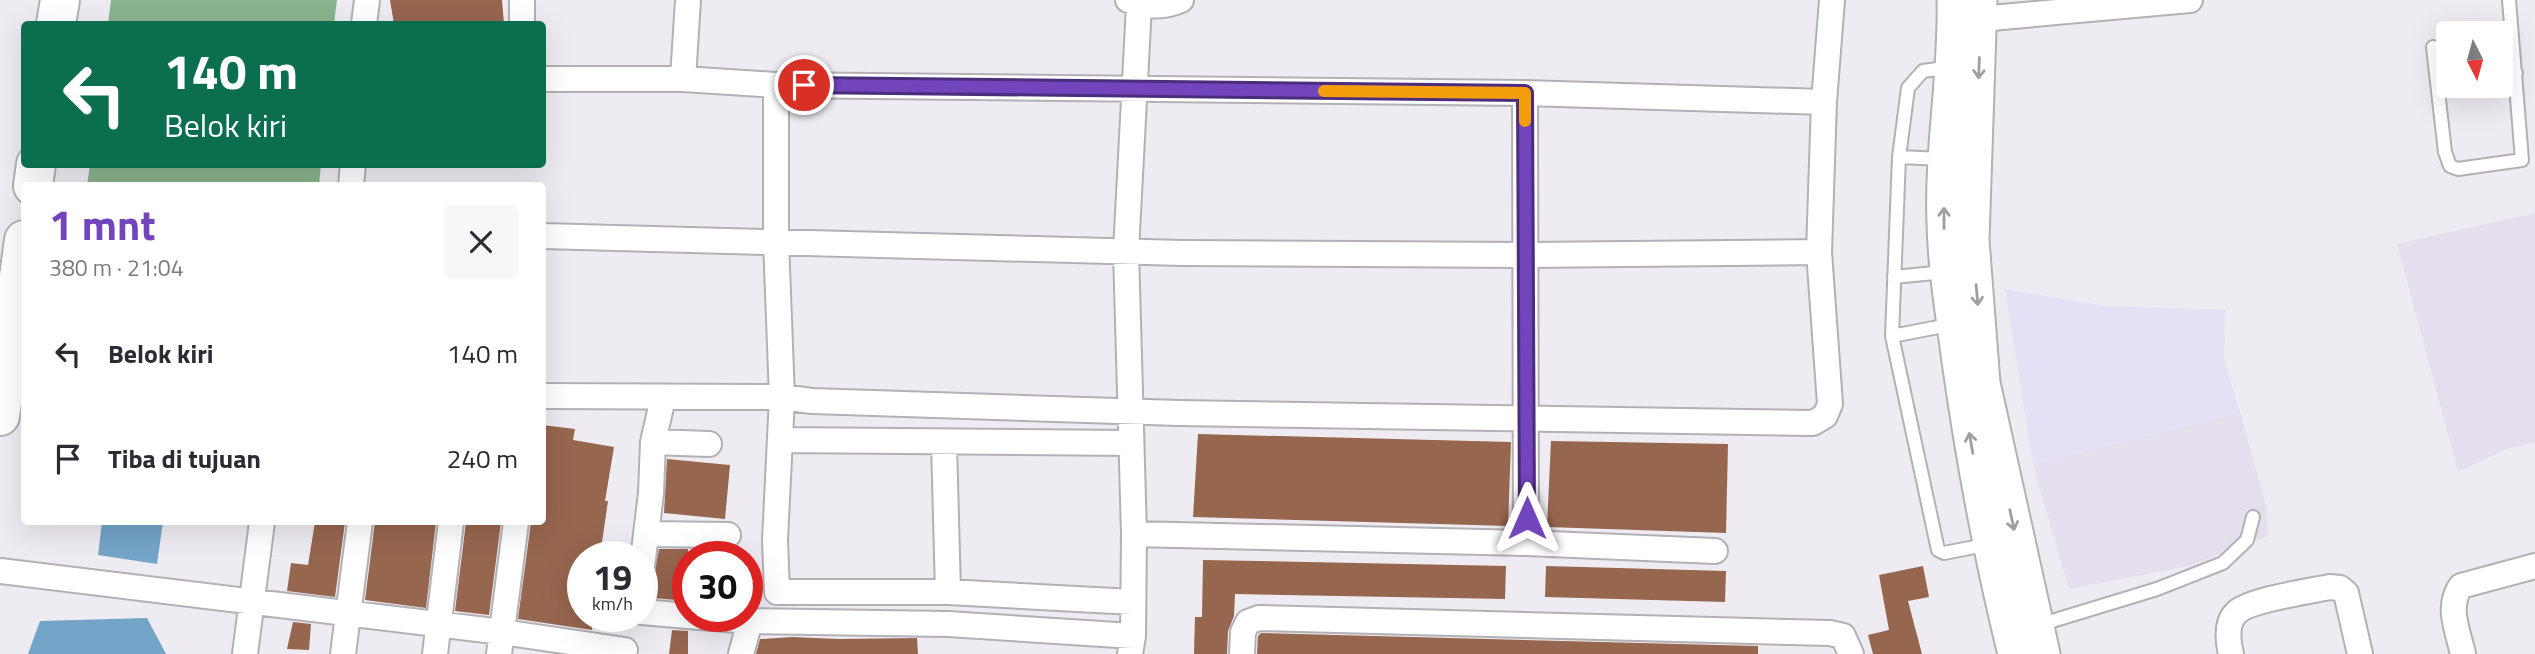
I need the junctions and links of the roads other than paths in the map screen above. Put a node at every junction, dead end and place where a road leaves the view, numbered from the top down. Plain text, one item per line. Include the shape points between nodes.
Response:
1 (60, 0) edge
2 (367, 0) edge
3 (522, 0) edge
4 (688, 0) edge
5 (1181, 0) edge
6 (1832, 0) edge
7 (1954, 0) edge
8 (2190, 0) edge
9 (2509, 0) edge
10 (1133, 2) edge
11 (1980, 10) edge
12 (56, 21) edge
13 (364, 21) edge
14 (522, 21) edge
15 (2433, 47) dead end
16 (2436, 58) edge
17 (1954, 67) junction
18 (2513, 73) edge
19 (2516, 73) junction
20 (546, 79) edge
21 (682, 79) junction
22 (776, 85) junction
23 (1135, 89) junction
24 (1525, 93) junction
25 (2443, 98) edge
26 (1824, 102) junction
27 (1899, 157) junction
28 (1947, 159) junction
29 (546, 236) edge
30 (776, 241) junction
31 (1126, 251) junction
32 (1819, 251) junction
33 (1526, 256) junction
34 (1948, 271) junction
35 (1894, 277) junction
36 (21, 291) edge
37 (1954, 324) junction
38 (1892, 337) junction
39 (546, 396) edge
40 (782, 397) junction
41 (663, 398) junction
42 (9, 405) edge
43 (1132, 411) junction
44 (1527, 418) junction
45 (781, 440) junction
46 (653, 442) junction
47 (944, 443) junction
48 (1131, 443) junction
49 (709, 444) dead end
50 (2252, 517) dead end
51 (262, 525) edge
52 (360, 525) edge
53 (451, 525) edge
54 (516, 525) edge
55 (646, 534) junction
56 (1134, 534) junction
57 (728, 535) dead end
58 (645, 541) edge
59 (1526, 543) junction
60 (1990, 544) junction
61 (1715, 551) dead end
62 (2535, 566) edge
63 (0, 571) edge
64 (948, 592) junction
65 (253, 602) junction
66 (1133, 602) junction
67 (348, 614) junction
68 (763, 621) edge
69 (439, 624) junction
70 (631, 632) edge
71 (747, 632) edge
72 (2039, 640) edge
73 (500, 643) edge
74 (1132, 645) edge
75 (624, 652) edge
76 (245, 654) edge
77 (343, 654) edge
78 (435, 654) edge
79 (741, 654) edge
80 (1242, 654) edge
81 (1851, 654) edge
82 (2015, 654) edge
83 (2231, 654) edge
84 (2360, 654) edge
85 (2463, 654) edge

1 - 12 highway
2 - 13 street
3 - 14 street
4 - 21 street
5 - 10 street via 1158,6
6 - 26 street
7 - 17 main road
8 - 11 street
9 - 19 lane
10 - 23 street
11 -> 72 main road via 1972,240 1983,383
15 - 16 lane
17 - 27 lane via 1923,71 1908,88
17 - 28 main road
18 - 19 lane
19 - 25 lane via 2522,160 2458,169 2450,166 2445,152
20 - 21 street
21 - 22 street
22 - 23 street
22 - 30 street
23 - 24 street
23 - 31 street
24 - 26 street
24 - 33 street
26 - 32 street
27 - 28 lane
27 - 35 lane
34 -> 28 main road via 1944,221
29 - 30 street
30 - 31 street
30 - 40 street
31 - 33 street
31 - 43 street
32 - 33 street
32 - 44 street via 1830,404 1819,421
33 - 44 street
34 - 35 lane
34 - 37 main road
35 - 38 lane
36 - 42 highway
37 - 38 lane
60 -> 37 main road
38 - 60 lane via 1938,550 1944,553
39 - 41 street
40 - 41 street
40 - 43 street
40 - 45 street
41 - 46 street
43 - 44 street
43 - 48 street
44 - 59 street
45 - 47 street
45 - 64 street via 777,592
46 - 49 street
46 - 55 street
47 - 48 street
47 - 64 street
48 - 56 street
50 - 72 lane via 2247,540 2223,563
51 - 65 street
52 - 67 street
53 - 69 street
54 - 73 street
55 - 57 street
55 - 58 street
56 - 59 street
56 - 66 street
59 - 61 street
60 - 82 main road
62 - 85 street via 2461,586 2452,608
63 - 65 street
64 - 66 street
65 - 67 street
65 - 76 street
66 - 74 street
67 - 69 street
67 - 77 street
68 - 74 street via 948,624
69 - 73 street
69 - 78 street
70 - 75 street
71 - 79 street
73 - 75 street
80 - 81 street via 1245,627 1259,618 1830,633 1843,636
83 - 84 street via 2230,621 2237,611 2330,587 2346,593

